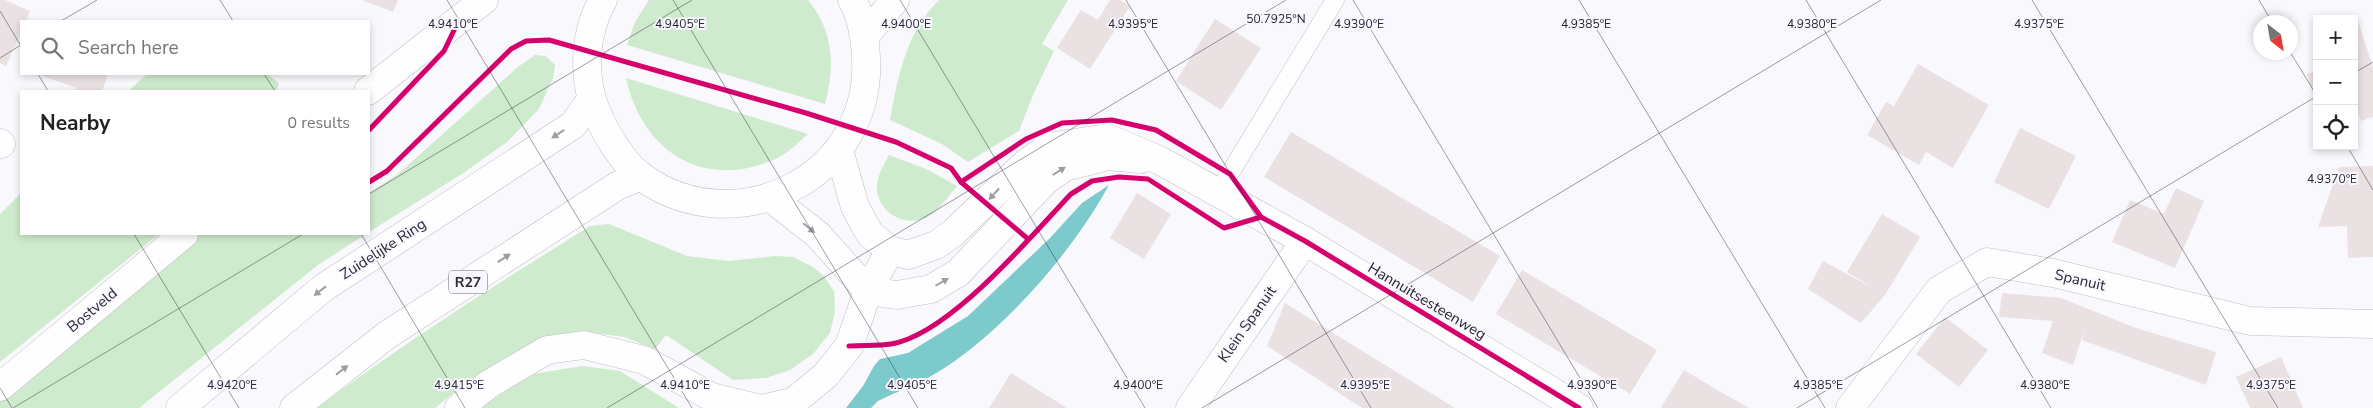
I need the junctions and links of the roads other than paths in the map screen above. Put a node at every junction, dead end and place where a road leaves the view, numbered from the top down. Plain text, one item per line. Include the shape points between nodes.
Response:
1 (484, 0) edge
2 (604, 0) edge
3 (852, 0) edge
4 (894, 0) edge
5 (1335, 0) edge
6 (865, 36) junction
7 (369, 90) edge
8 (591, 100) junction
9 (839, 150) junction
10 (1159, 160) junction
11 (641, 176) junction
12 (1218, 193) junction
13 (771, 198) junction
14 (183, 235) edge
15 (1305, 240) junction
16 (890, 250) junction
17 (868, 291) junction
18 (2373, 324) edge
19 (0, 387) edge
20 (180, 408) edge
21 (294, 408) edge
22 (459, 408) edge
23 (757, 408) edge
24 (766, 408) edge
25 (1190, 408) edge
26 (1579, 408) edge
27 (1850, 408) edge

1 - 7 main road
2 - 8 main road via 590,37 587,68
3 - 6 main road
4 - 6 main road
5 - 12 lane
6 - 9 main road via 866,84 858,115
8 - 11 main road via 608,139
8 -> 20 main road, Zuidelijke Ring via 573,125 323,288
9 - 13 main road via 808,179
9 - 16 main road via 855,207 870,234
10 - 12 main road, Hannuitsesteenweg
10 -> 16 main road, Hannuitsesteenweg via 1108,138 1050,147 1026,163 960,227 936,245 908,255
17 -> 10 main road, Hannuitsesteenweg via 897,296 931,289 958,273 1046,180 1065,168 1108,156
11 - 13 main road via 666,191 700,202 736,205
21 -> 11 main road, R27 via 388,335 617,186
12 - 15 main road, Hannuitsesteenweg
13 -> 17 main road via 818,235
14 - 19 main road, Bostveld
15 - 25 main road, Klein Spanuit
15 - 26 main road, Hannuitsesteenweg
16 - 17 main road
17 - 24 main road via 849,346 826,375 793,402
18 - 27 main road, Spanuit via 2250,321 2053,273 1987,262 1939,290
22 - 23 main road via 489,384 547,350 584,345 644,360 712,397

